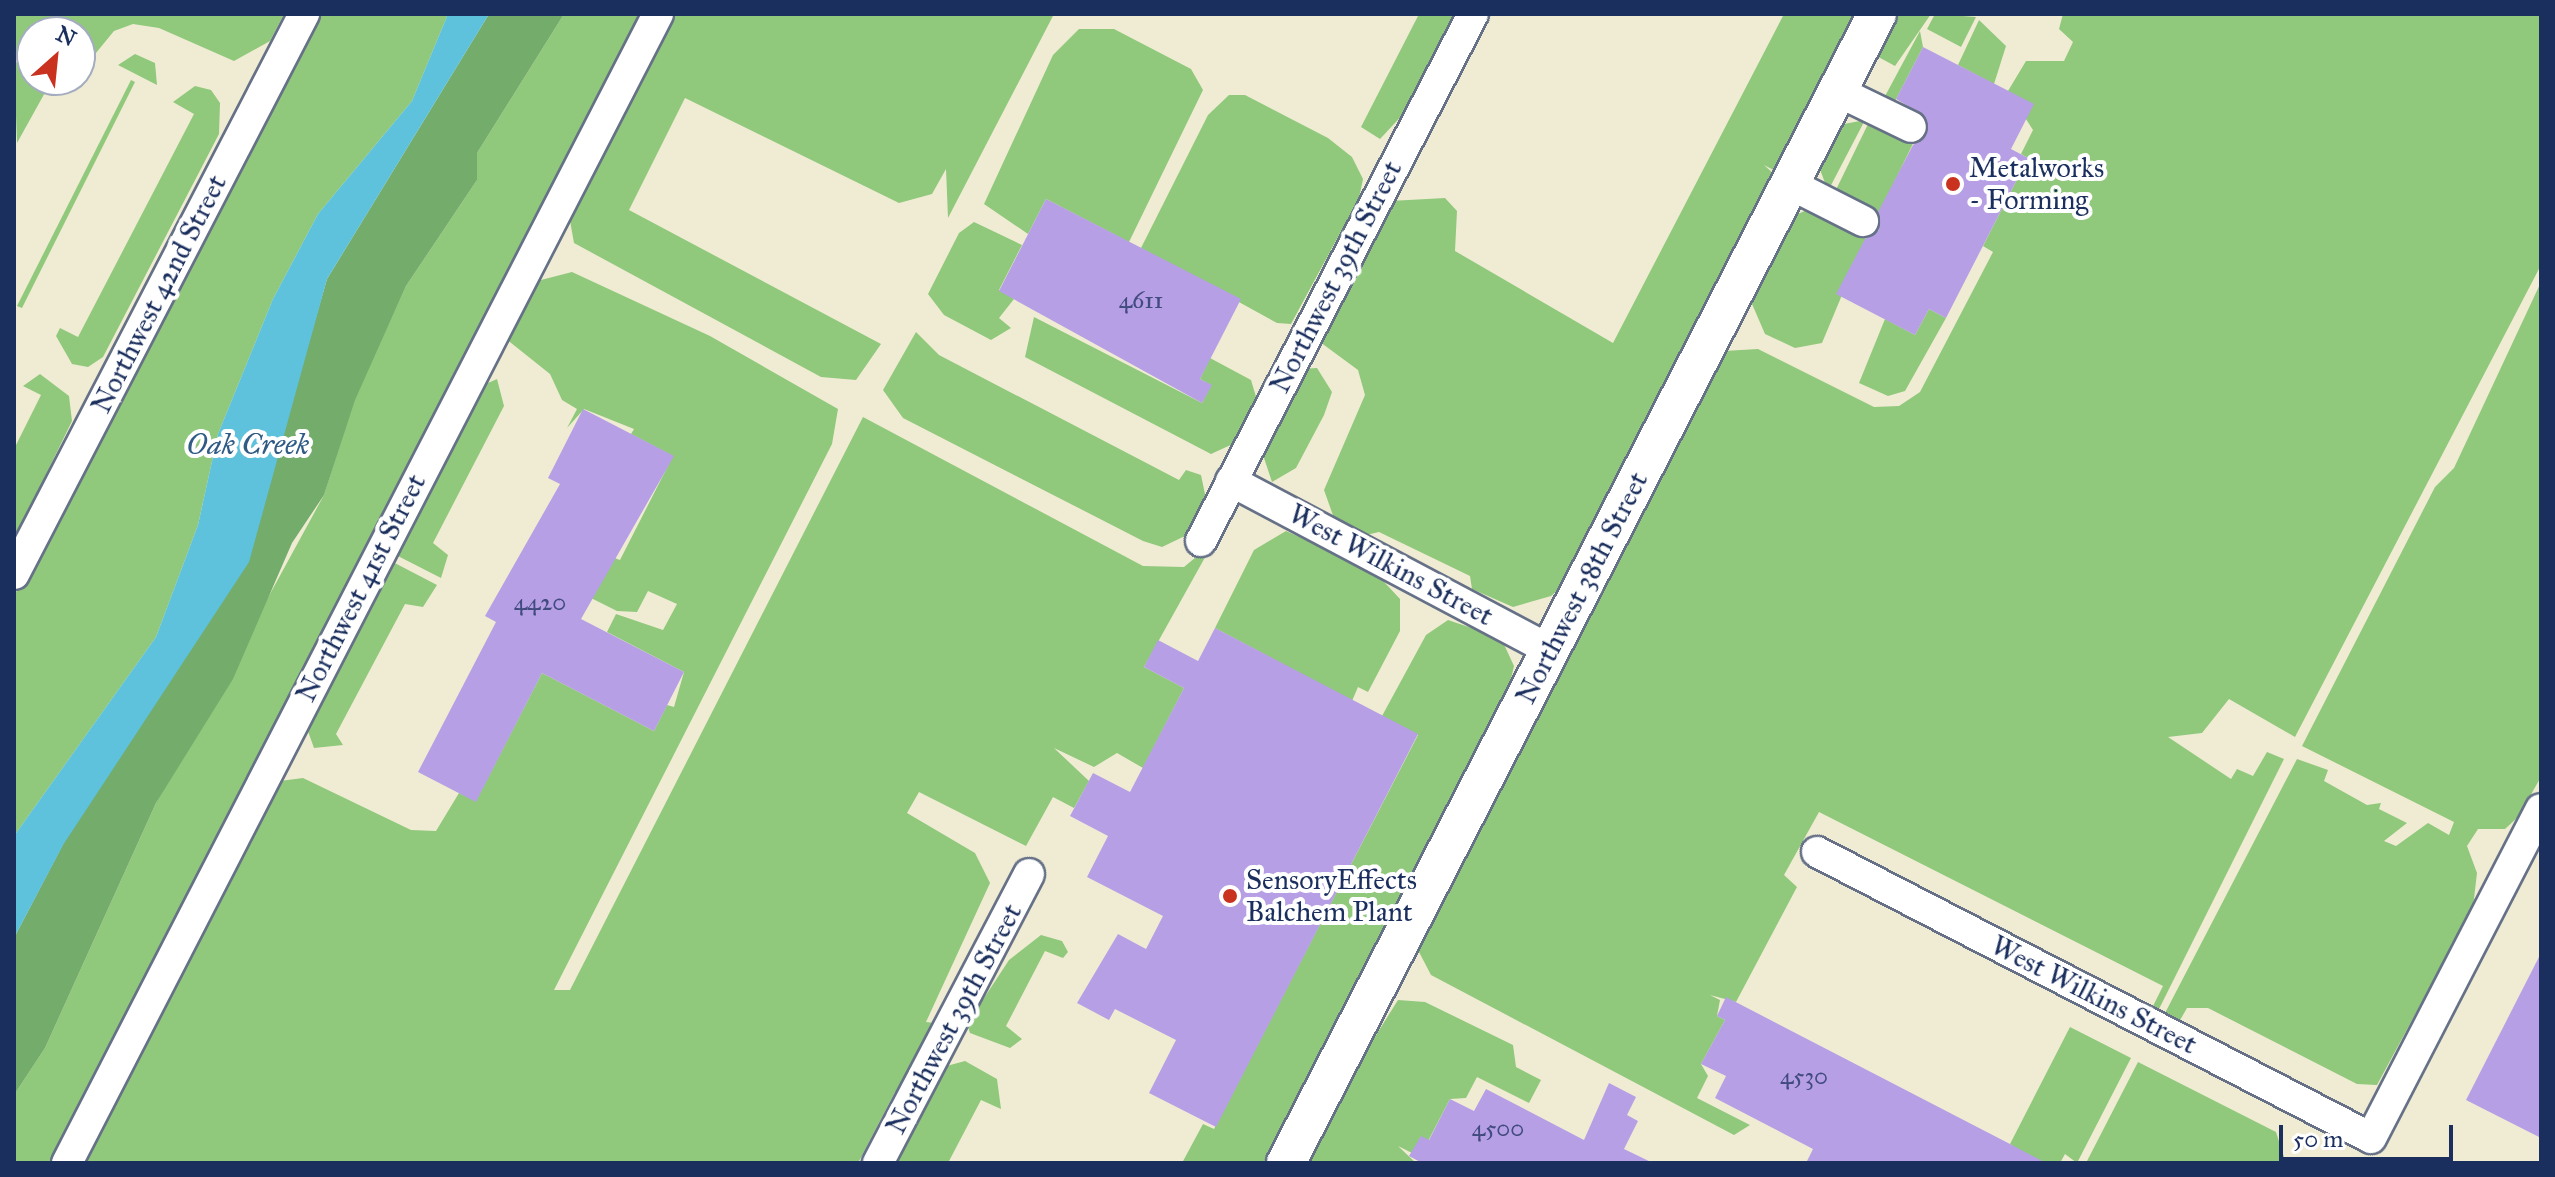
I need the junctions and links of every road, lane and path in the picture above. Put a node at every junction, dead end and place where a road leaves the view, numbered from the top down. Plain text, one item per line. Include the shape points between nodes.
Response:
1 (304, 14) edge
2 (658, 14) edge
3 (1473, 14) edge
4 (1877, 14) edge
5 (1837, 91) junction
6 (1911, 127) dead end
7 (1790, 184) junction
8 (1863, 221) dead end
9 (1231, 481) junction
10 (1201, 541) dead end
11 (14, 574) edge
12 (1550, 650) junction
13 (2541, 809) edge
14 (1817, 852) dead end
15 (1029, 874) dead end
16 (67, 1163) edge
17 (878, 1163) edge
18 (1286, 1163) edge

1 - 11 street, Northwest 42nd Street
2 - 16 street, Northwest 41st Street
3 - 9 street, Northwest 39th Street
4 - 5 main road, Northwest 38th Street
5 - 6 street
5 - 7 main road, Northwest 38th Street
7 - 8 street
7 - 12 main road, Northwest 38th Street
9 - 10 street, Northwest 39th Street
9 - 12 street, West Wilkins Street
12 - 18 main road, Northwest 38th Street
13 - 14 street, West Wilkins Street via 2371,1138
15 - 17 street, Northwest 39th Street

